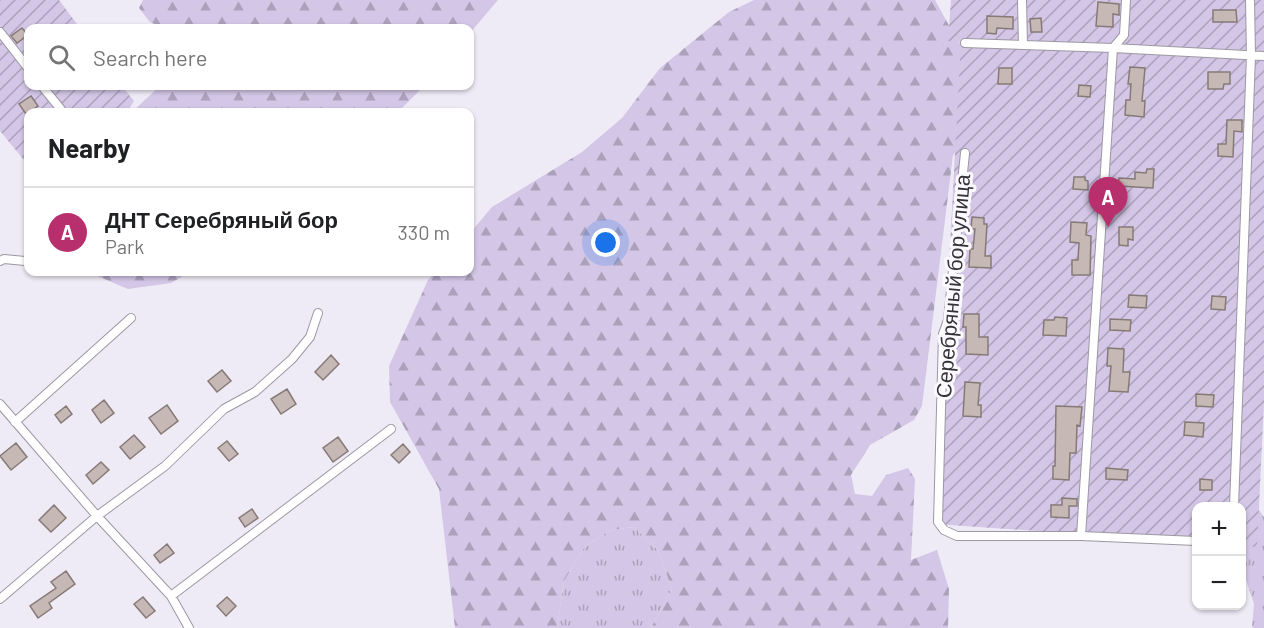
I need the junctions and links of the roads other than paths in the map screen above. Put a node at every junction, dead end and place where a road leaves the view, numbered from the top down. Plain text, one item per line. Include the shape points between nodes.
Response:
1 (1022, 0) edge
2 (1126, 0) edge
3 (1250, 0) edge
4 (0, 32) edge
5 (964, 44) dead end
6 (1023, 45) junction
7 (1113, 48) junction
8 (1251, 56) junction
9 (1264, 56) edge
10 (24, 63) edge
11 (45, 90) edge
12 (60, 108) edge
13 (964, 153) dead end
14 (0, 261) edge
15 (24, 261) edge
16 (318, 313) dead end
17 (131, 318) dead end
18 (0, 404) edge
19 (15, 422) junction
20 (392, 429) dead end
21 (1234, 502) edge
22 (97, 516) junction
23 (1081, 536) junction
24 (1192, 541) edge
25 (171, 596) junction
26 (0, 599) edge
27 (189, 628) edge

1 - 6 street
2 - 7 street via 1124,35
3 - 8 street
4 - 10 street
5 - 6 street
6 - 7 street
7 - 8 street
7 - 23 street
8 - 9 street
8 - 21 street
11 - 12 street
13 - 23 street, Серебряный бор улица via 948,320 943,334 938,522 957,536
14 - 15 street
16 - 22 street via 310,337 291,359 255,392 224,409 165,466
17 - 19 street
18 - 19 street
19 - 22 street
20 - 25 street
22 - 25 street
22 - 26 street
23 - 24 street, Серебряный бор улица
25 - 27 street

